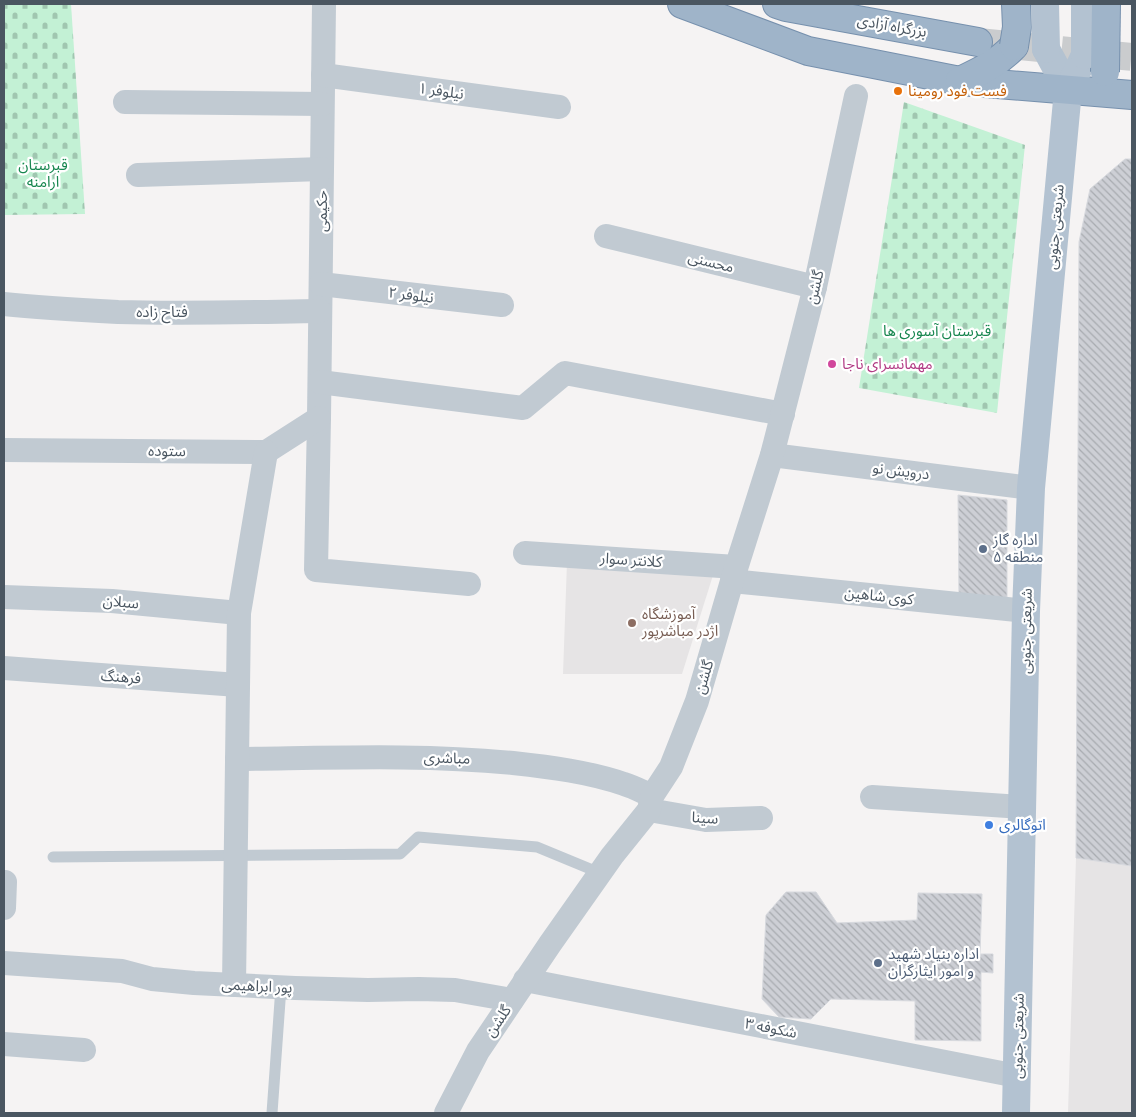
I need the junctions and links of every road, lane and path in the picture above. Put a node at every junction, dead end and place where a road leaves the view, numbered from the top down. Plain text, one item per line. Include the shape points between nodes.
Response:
1 (324, 4) edge
2 (682, 4) edge
3 (777, 4) edge
4 (1016, 4) edge
5 (1045, 4) edge
6 (1085, 4) edge
7 (1106, 4) edge
8 (978, 42) tunnel mouth
9 (1098, 73) junction
10 (323, 75) junction
11 (960, 81) junction
12 (1068, 90) junction
13 (1132, 95) edge
14 (856, 96) dead end
15 (125, 102) dead end
16 (322, 104) junction
17 (559, 107) dead end
18 (322, 169) junction
19 (138, 175) dead end
20 (606, 236) dead end
21 (321, 284) junction
22 (815, 287) junction
23 (4, 304) edge
24 (502, 305) dead end
25 (320, 311) junction
26 (320, 382) junction
27 (783, 414) junction
28 (320, 418) junction
29 (4, 450) edge
30 (266, 452) junction
31 (772, 455) junction
32 (1031, 488) junction
33 (525, 553) dead end
34 (734, 574) junction
35 (469, 584) dead end
36 (4, 597) edge
37 (1026, 611) junction
38 (238, 613) junction
39 (4, 668) edge
40 (238, 685) junction
41 (237, 760) junction
42 (872, 797) dead end
43 (650, 803) junction
44 (1022, 807) junction
45 (761, 818) dead end
46 (235, 855) junction
47 (53, 857) dead end
48 (600, 873) junction
49 (5, 882) edge
50 (4, 908) edge
51 (4, 963) edge
52 (525, 980) junction
53 (234, 985) junction
54 (281, 988) junction
55 (512, 1000) junction
56 (4, 1044) edge
57 (84, 1050) dead end
58 (1017, 1076) junction
59 (272, 1113) edge
60 (446, 1113) edge
61 (1016, 1113) edge

1 - 10 street, حکیمی
2 - 11 highway via 808,51
3 - 8 highway, بزرگراه آزادی
4 - 11 highway, bridge via 1014,46 992,66
5 - 12 main road, bridge via 1046,49
6 - 9 main road, bridge
7 - 9 highway, bridge
9 - 12 main road
9 - 12 highway
9 - 13 highway
10 - 16 street, حکیمی
10 - 17 street, نیلوفر ۱
11 - 12 highway
12 - 32 main road, شریعتی جنوبی
14 - 22 street, گلشن
15 - 16 street
16 - 18 street, حکیمی
18 - 19 street
18 - 21 street, حکیمی
20 - 22 street, محسنی
21 - 24 street, نیلوفر ۲
21 - 25 street, حکیمی
22 - 27 street, گلشن
23 - 25 street, فتاح زاده via 120,312
25 - 26 street, حکیمی
26 - 27 street via 523,408 565,373
26 - 28 street, حکیمی
27 - 31 street, گلشن
28 - 30 street
28 - 35 street, حکیمی via 316,570
29 - 30 street, ستوده
30 - 38 street
31 - 32 street, درویش نو
31 - 34 street, گلشن
32 - 37 main road, شریعتی جنوبی
33 - 34 street, کلانتر سوار
34 - 37 street, کوی شاهین
34 - 43 street, گلشن via 697,701 671,767
36 - 38 street, سبلان via 112,601
37 - 44 main road, شریعتی جنوبی
38 - 40 street
39 - 40 street, فرهنگ
40 - 41 street
41 - 43 street, مباشری via 427,757 485,760 587,774 624,784
41 - 46 street
42 - 44 street
43 - 45 street, سینا via 706,820
43 - 48 street, گلشن
44 - 58 main road, شریعتی جنوبی
46 - 47 lane
46 - 48 lane via 400,854 418,836 537,848
46 - 53 street
48 - 52 street, گلشن
49 - 50 street
51 - 53 street, پور ابراهیمی via 122,971 152,979
52 - 55 street, گلشن
52 - 58 street, شکوفه ۳
53 - 54 street, پور ابراهیمی
54 - 55 street, پور ابراهیمی via 455,990
54 - 59 lane
55 - 60 street, گلشن via 478,1051
56 - 57 street
58 - 61 main road, شریعتی جنوبی

